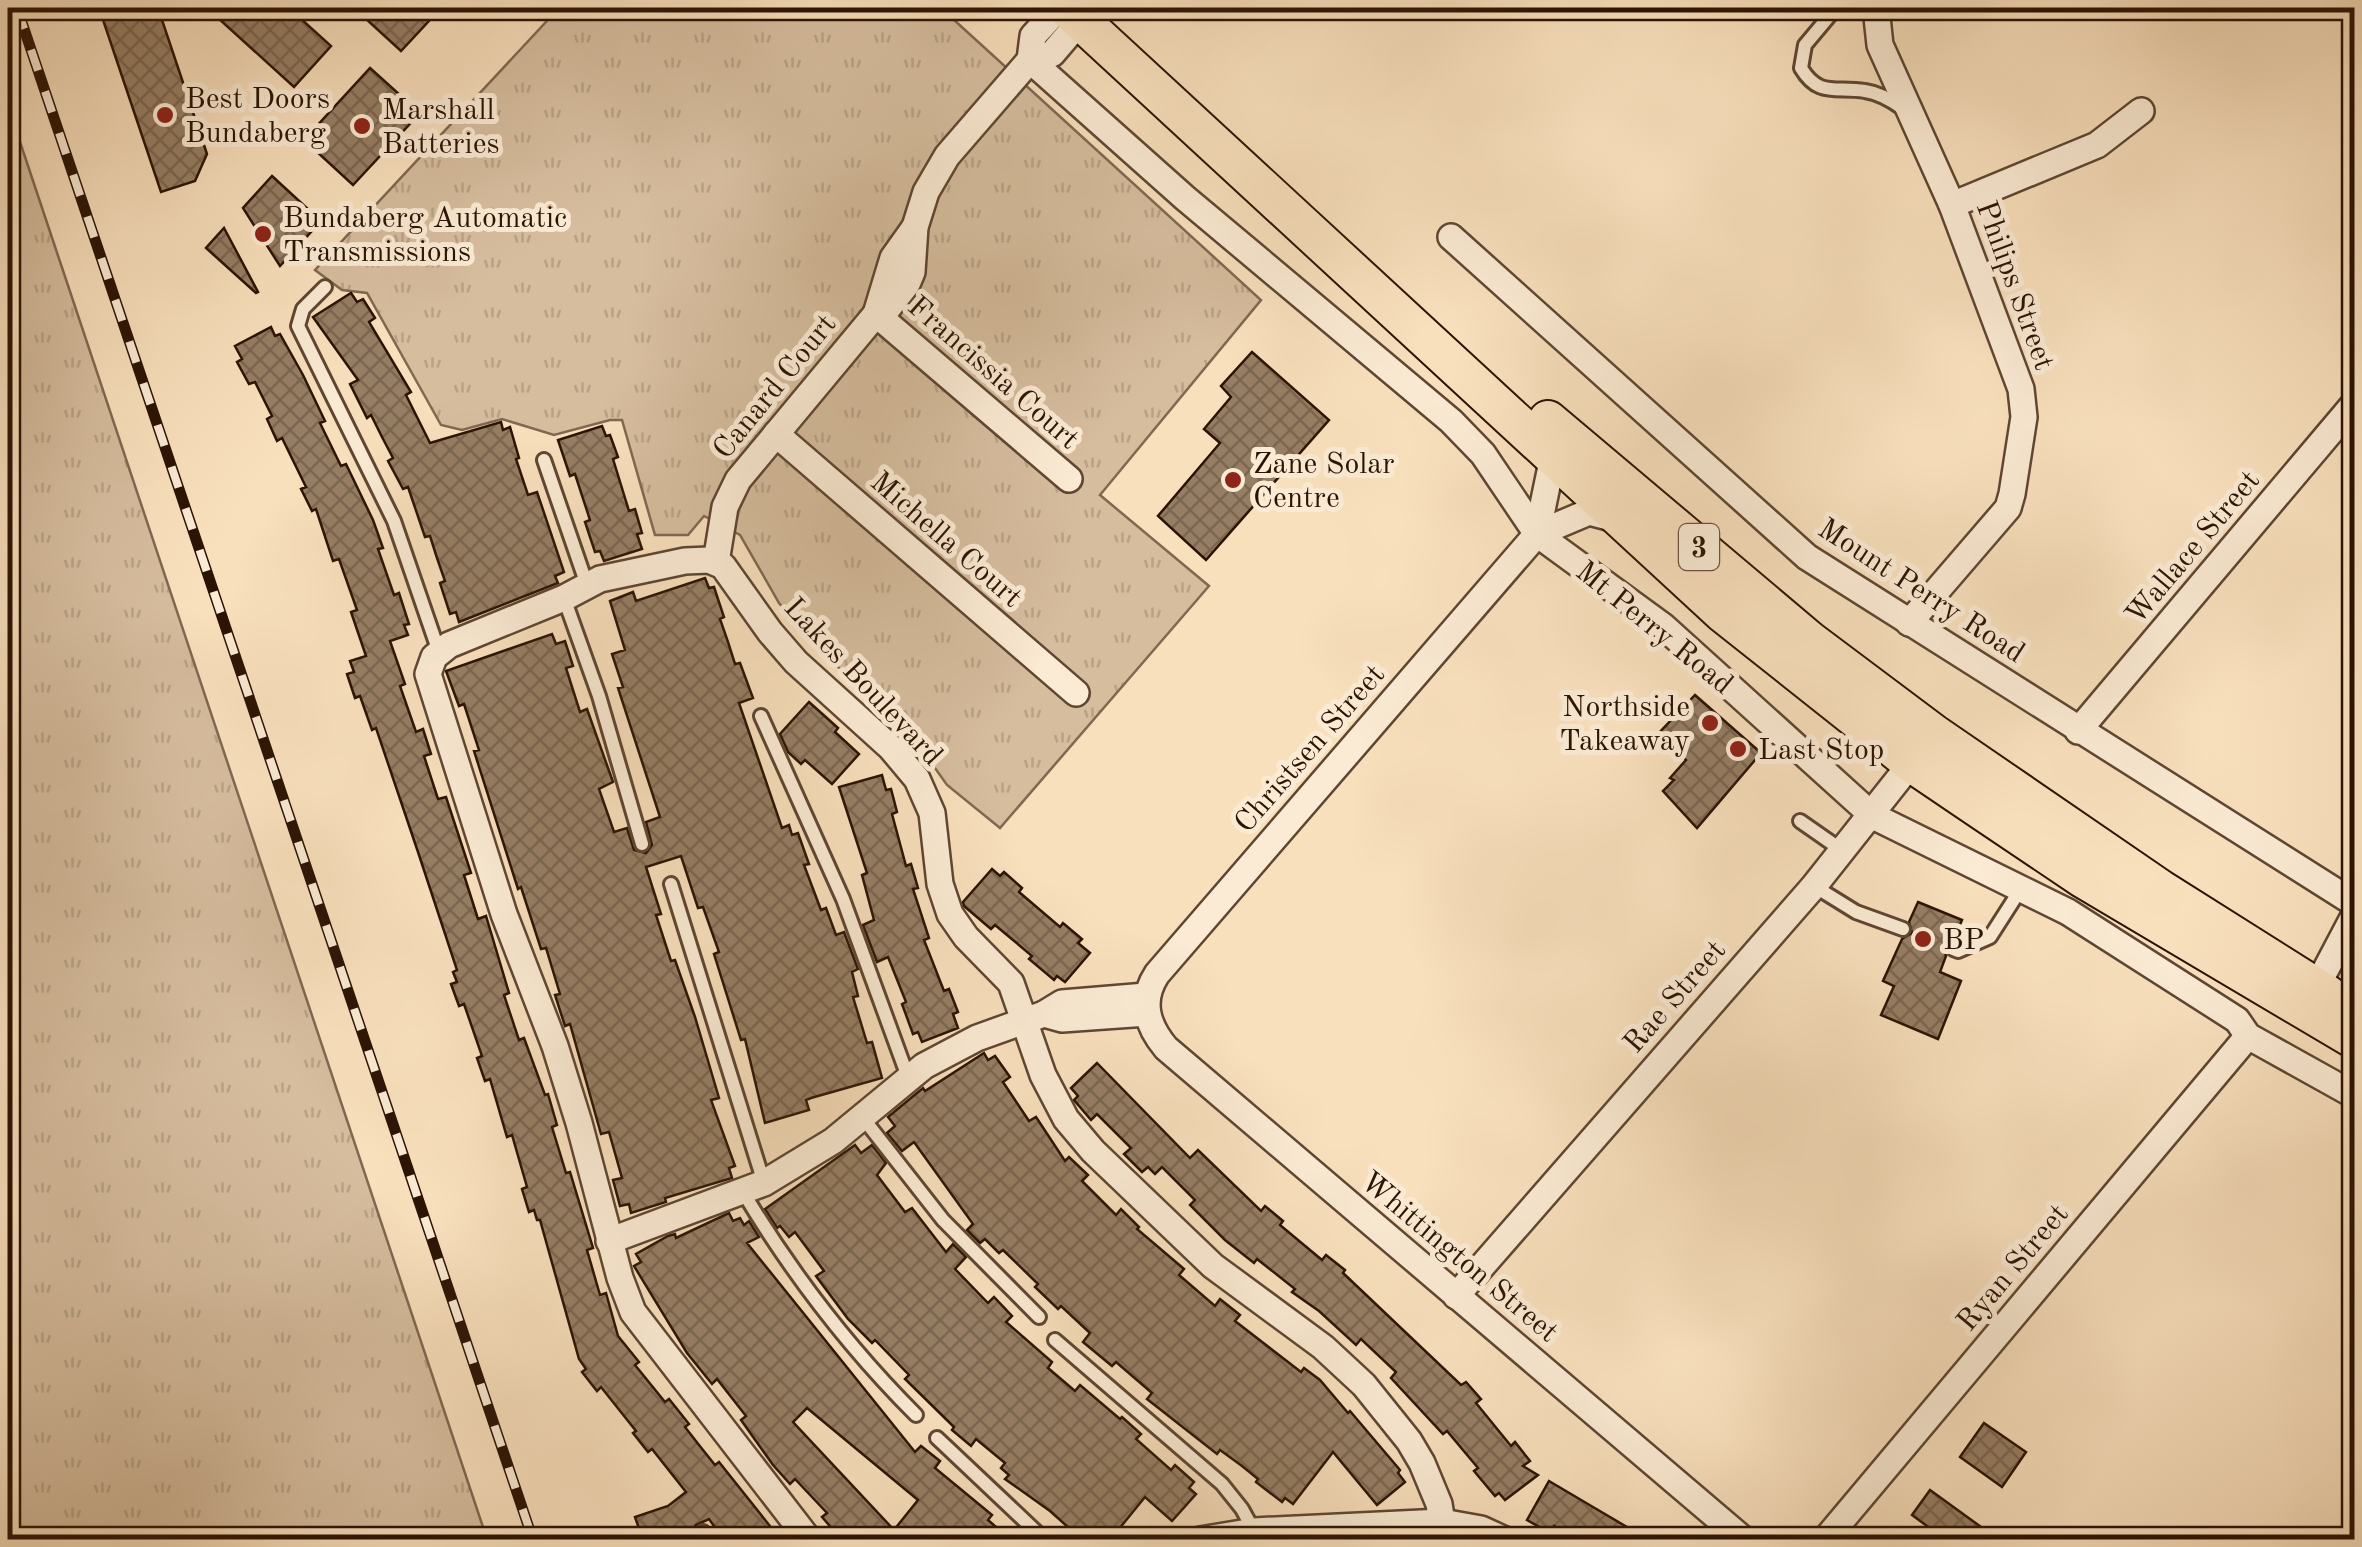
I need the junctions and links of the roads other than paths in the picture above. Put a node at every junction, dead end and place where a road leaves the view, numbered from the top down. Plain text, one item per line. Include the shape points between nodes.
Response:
1 (1836, 8) edge
2 (1876, 8) edge
3 (1080, 10) edge
4 (1030, 60) junction
5 (2140, 111) dead end
6 (1914, 119) junction
7 (1952, 204) junction
8 (1451, 238) dead end
9 (324, 287) dead end
10 (876, 314) junction
11 (2354, 404) edge
12 (776, 434) junction
13 (1552, 457) junction
14 (544, 460) dead end
15 (1068, 479) dead end
16 (1622, 520) junction
17 (1538, 534) junction
18 (716, 562) junction
19 (587, 585) junction
20 (564, 598) junction
21 (1909, 623) junction
22 (439, 652) junction
23 (1076, 693) dead end
24 (760, 716) dead end
25 (2078, 731) junction
26 (1923, 748) junction
27 (1873, 816) junction
28 (1800, 821) dead end
29 (642, 844) dead end
30 (1843, 850) junction
31 (671, 884) dead end
32 (1814, 886) junction
33 (2022, 887) junction
34 (2354, 902) edge
35 (2354, 916) edge
36 (1904, 929) dead end
37 (1952, 949) dead end
38 (2310, 999) junction
39 (1146, 1004) junction
40 (2354, 1010) edge
41 (1034, 1017) junction
42 (2248, 1036) junction
43 (2354, 1039) edge
44 (908, 1078) junction
45 (2354, 1095) edge
46 (862, 1118) junction
47 (754, 1188) junction
48 (609, 1241) junction
49 (1456, 1296) junction
50 (1039, 1318) dead end
51 (1055, 1340) dead end
52 (916, 1415) dead end
53 (937, 1438) dead end
54 (1442, 1522) junction
55 (1254, 1532) junction
56 (810, 1540) edge
57 (1045, 1540) edge
58 (1200, 1540) edge
59 (1505, 1540) edge
60 (1744, 1540) edge
61 (1825, 1540) edge

1 - 6 lane via 1805,45 1801,68 1808,79 1828,89 1886,96
2 - 6 street, Philips Street via 1880,45
3 - 4 street via 1052,54
3 - 13 main road, Mt Perry Road / 3
3 - 26 main road, Mt Perry Road / 3 via 1795,628
4 - 10 street via 946,156 915,227 893,258
4 - 17 street, Mt Perry Road via 1450,421 1483,454
5 - 7 street via 2097,145
6 - 7 street, Philips Street
7 - 21 street, Philips Street via 2021,389 2024,417 2008,508
8 - 21 street, Mount Perry Road via 1807,557
9 - 22 lane via 303,309 298,326 394,521
10 - 12 street, Canard Court
10 - 15 street, Francissia Court
11 - 25 street, Wallace Street
12 - 18 street, Canard Court via 730,493
12 - 23 street, Michella Court
13 - 16 main road, Mt Perry Road / 3
13 - 17 street
14 - 19 lane
16 - 17 street, Christsen Street via 1589,512
16 - 26 main road, Mt Perry Road / 3 via 1723,613
17 - 27 street, Mt Perry Road via 1662,626
17 - 39 street, Christsen Street via 1157,974
18 - 19 street via 685,561
18 - 41 street, Lakes Boulevard via 796,662 917,779 932,813 950,914
19 - 20 street
20 - 22 street
20 - 29 lane
21 - 25 street, Mount Perry Road
22 - 48 street via 428,668 430,684 504,914 555,1046
24 - 44 lane via 843,899
25 - 34 street, Mount Perry Road
26 - 27 street, Rae Street
26 - 38 main road, Mt Perry Road / 3 via 2084,878
27 - 30 street, Rae Street
27 - 33 street, Mt Perry Road
28 - 30 lane
30 - 32 street, Rae Street
31 - 47 lane
32 - 36 lane via 1856,912
32 - 49 street, Rae Street
33 - 37 lane via 1990,938
33 - 42 street, Mt Perry Road via 2222,1010
35 - 38 street
38 - 40 main road, Mt Perry Road / 3
38 - 43 main road, Mt Perry Road / 3
39 - 41 street via 1062,1019
39 - 49 street, Whittington Street via 1166,1048
41 - 44 street via 949,1052
41 - 54 street, Lakes Boulevard via 1043,1075 1078,1134 1213,1266 1364,1385 1422,1462
42 - 45 street, Mt Perry Road
42 - 61 street, Ryan Street
44 - 46 street
46 - 47 street
46 - 50 lane via 943,1220
47 - 48 street
47 - 52 lane via 770,1236
48 - 56 street via 633,1312
49 - 60 street, Whittington Street
51 - 55 lane via 1222,1484
53 - 57 lane
54 - 55 street
54 - 59 street
55 - 58 street

